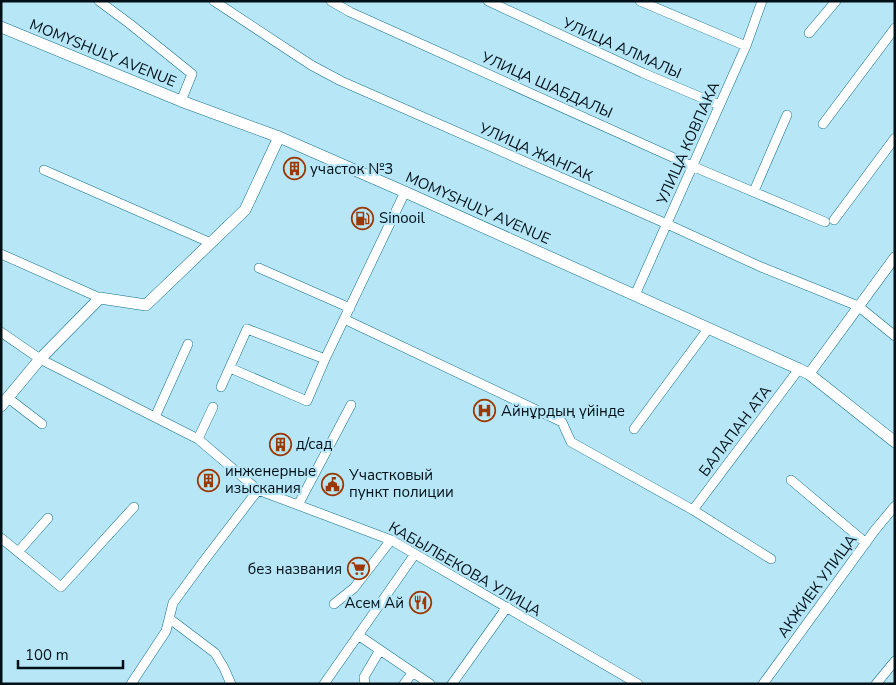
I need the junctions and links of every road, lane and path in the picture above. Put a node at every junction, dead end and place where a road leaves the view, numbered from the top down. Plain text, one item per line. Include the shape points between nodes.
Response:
1 (99, 1) edge
2 (214, 1) edge
3 (331, 1) edge
4 (488, 1) edge
5 (640, 1) edge
6 (762, 1) edge
7 (836, 1) edge
8 (895, 28) edge
9 (2, 31) edge
10 (809, 33) dead end
11 (746, 46) junction
12 (181, 101) junction
13 (719, 105) junction
14 (787, 115) dead end
15 (823, 124) dead end
16 (279, 137) junction
17 (895, 138) edge
18 (692, 166) junction
19 (44, 170) dead end
20 (754, 191) junction
21 (405, 192) junction
22 (667, 224) junction
23 (211, 243) junction
24 (1, 254) edge
25 (895, 257) edge
26 (259, 268) dead end
27 (635, 295) junction
28 (100, 298) junction
29 (858, 306) junction
30 (350, 308) junction
31 (344, 319) junction
32 (708, 329) junction
33 (1, 332) edge
34 (895, 336) edge
35 (188, 344) dead end
36 (40, 359) junction
37 (325, 359) junction
38 (230, 368) junction
39 (804, 372) junction
40 (222, 387) dead end
41 (4, 402) edge
42 (351, 406) dead end
43 (213, 407) dead end
44 (155, 417) junction
45 (42, 424) dead end
46 (634, 429) dead end
47 (198, 439) junction
48 (895, 442) edge
49 (791, 480) dead end
50 (258, 490) junction
51 (298, 505) junction
52 (895, 506) edge
53 (134, 507) dead end
54 (693, 510) junction
55 (48, 518) dead end
56 (1, 538) edge
57 (391, 540) junction
58 (866, 542) junction
59 (18, 552) junction
60 (415, 554) junction
61 (771, 559) dead end
62 (334, 604) dead end
63 (507, 607) junction
64 (170, 619) junction
65 (358, 635) junction
66 (380, 650) junction
67 (895, 661) edge
68 (413, 672) junction
69 (623, 675) junction
70 (131, 684) edge
71 (231, 684) edge
72 (324, 684) edge
73 (365, 684) edge
74 (404, 684) edge
75 (430, 684) edge
76 (452, 684) edge
77 (616, 684) edge
78 (638, 684) edge
79 (763, 684) edge
80 (876, 684) edge

1 - 12 street via 192,74
2 - 22 street, УЛИЦА ЖАНГАК via 341,81
3 - 18 street, УЛИЦА ШАБДАЛЫ
4 - 13 street, УЛИЦА АЛМАЛЫ
5 - 11 street
6 - 11 street, УЛИЦА КОВПАКА
7 - 10 street
8 - 15 street
9 - 12 main road, MOMYSHULY AVENUE
11 - 13 street, УЛИЦА КОВПАКА
12 - 16 main road, MOMYSHULY AVENUE
13 - 18 street, УЛИЦА КОВПАКА
14 - 20 street
16 - 21 main road, MOMYSHULY AVENUE
16 - 23 main road via 245,210
17 - 20 street, УЛИЦА ШАБДАЛЫ via 830,221
18 - 20 street, УЛИЦА ШАБДАЛЫ
18 - 22 street, УЛИЦА КОВПАКА
19 - 23 street
21 - 27 main road, MOMYSHULY AVENUE
21 - 30 street
22 - 27 street, УЛИЦА КОВПАКА
22 - 29 street, УЛИЦА ЖАНГАК
23 - 28 main road via 146,305
24 - 28 street
25 - 29 street
26 - 30 street
27 - 32 main road, MOMYSHULY AVENUE
28 - 36 main road
29 - 34 street, УЛИЦА ЖАНГАК
29 - 39 street
30 - 31 street
31 - 37 street
31 - 54 street via 562,422 571,442
32 - 39 main road, MOMYSHULY AVENUE
32 - 46 street
33 - 36 street, КАБЫЛБЕКОВА УЛИЦА
35 - 44 street
36 - 41 main road
36 - 44 street, КАБЫЛБЕКОВА УЛИЦА
37 - 38 street via 247,329
37 - 38 street via 307,400
38 - 40 street
39 - 48 main road, MOMYSHULY AVENUE
39 - 54 street, БАЛАПАН АТА
41 - 45 street
42 - 51 street
43 - 47 street
44 - 47 street, КАБЫЛБЕКОВА УЛИЦА
47 - 50 street, КАБЫЛБЕКОВА УЛИЦА
49 - 58 street
50 - 51 street, КАБЫЛБЕКОВА УЛИЦА
50 - 64 street via 173,603
51 - 57 street, КАБЫЛБЕКОВА УЛИЦА
52 - 58 street, АКЖИЕК УЛИЦА
53 - 59 street via 61,587
54 - 61 street
55 - 59 street
56 - 59 street
57 - 60 street, КАБЫЛБЕКОВА УЛИЦА
57 - 62 street via 354,588
58 - 79 street, АКЖИЕК УЛИЦА
60 - 63 street, КАБЫЛБЕКОВА УЛИЦА
60 - 65 street
63 - 69 street, КАБЫЛБЕКОВА УЛИЦА
63 - 76 street
64 - 70 street via 166,631
64 - 71 street via 215,653
65 - 66 street
65 - 72 street
66 - 68 street
66 - 73 street via 364,677
67 - 80 street
68 - 74 street
68 - 75 street
69 - 77 street
69 - 78 street, КАБЫЛБЕКОВА УЛИЦА

